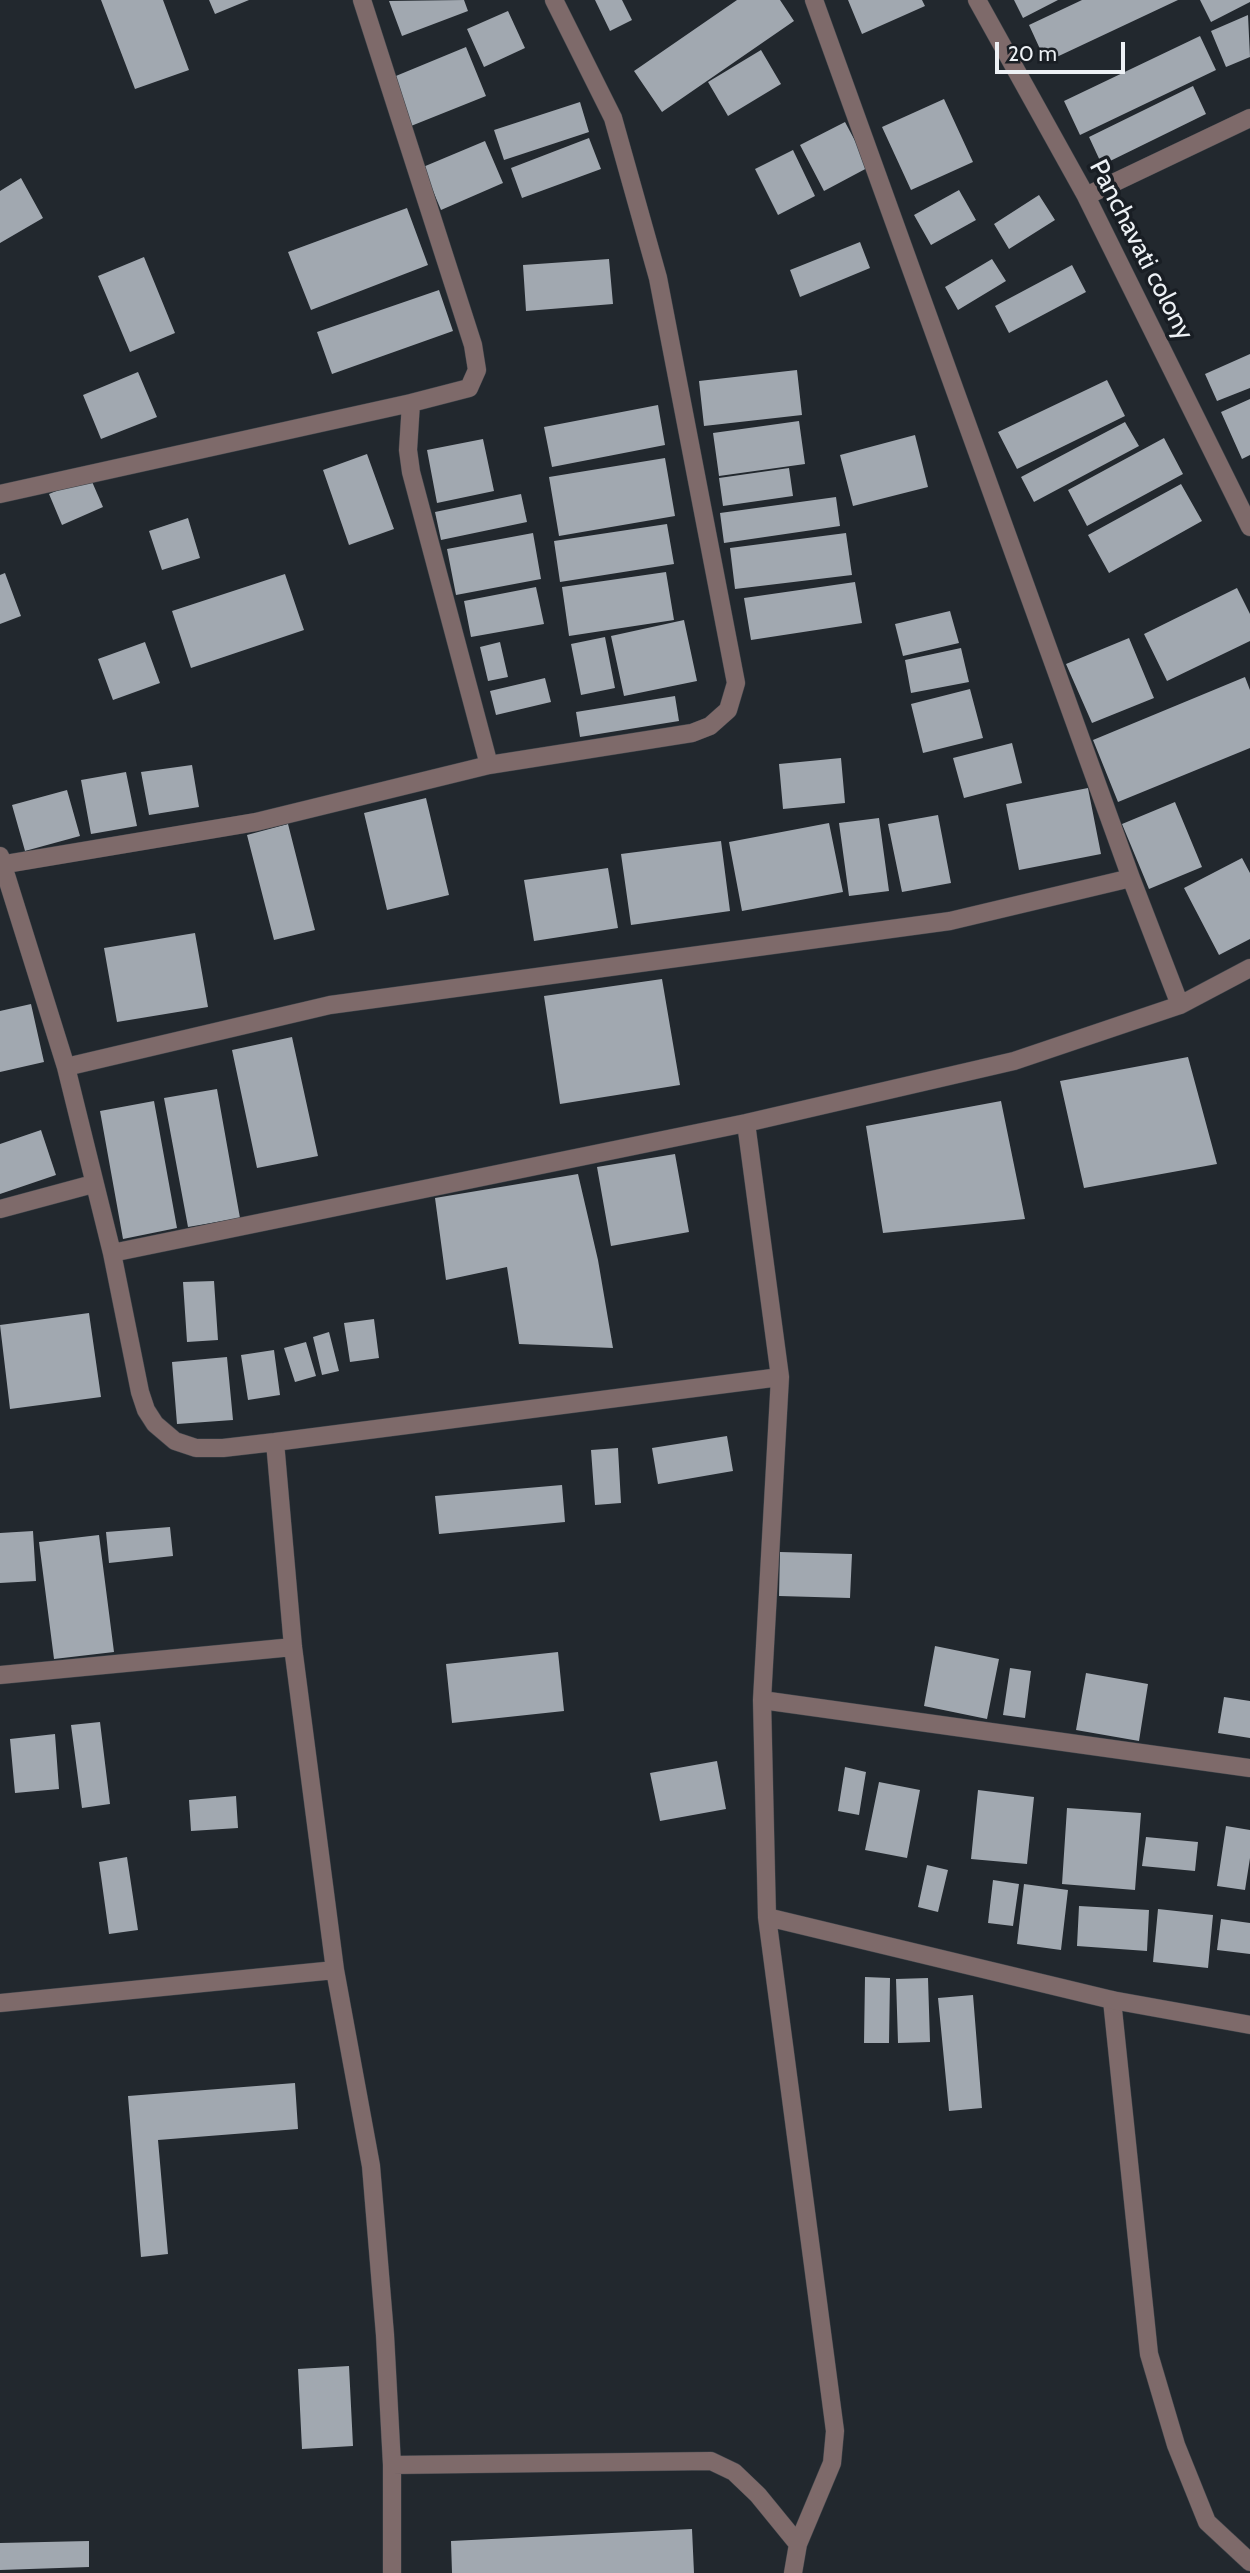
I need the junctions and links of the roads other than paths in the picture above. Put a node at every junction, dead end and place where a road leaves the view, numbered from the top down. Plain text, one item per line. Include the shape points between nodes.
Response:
1 (362, 0) edge
2 (554, 0) edge
3 (814, 0) edge
4 (976, 0) edge
5 (1250, 118) edge
6 (1086, 196) junction
7 (411, 403) junction
8 (0, 494) edge
9 (1250, 527) edge
10 (489, 765) junction
11 (1, 862) edge
12 (1131, 878) junction
13 (1250, 968) edge
14 (1180, 1005) junction
15 (66, 1067) junction
16 (746, 1123) junction
17 (93, 1184) junction
18 (0, 1209) edge
19 (112, 1253) junction
20 (780, 1377) junction
21 (275, 1442) junction
22 (293, 1647) junction
23 (0, 1675) edge
24 (762, 1700) junction
25 (1250, 1768) edge
26 (767, 1917) junction
27 (335, 1970) junction
28 (1112, 2000) junction
29 (0, 2003) edge
30 (1250, 2025) edge
31 (392, 2465) junction
32 (798, 2544) junction
33 (1250, 2562) edge
34 (392, 2573) edge
35 (793, 2573) edge

1 - 7 street via 473,345 477,370 469,388
2 - 10 street via 613,118 658,278 736,683 727,710 710,726 691,733
3 - 12 street
4 - 6 street, Panchavati colony
5 - 6 street
6 - 9 street, Panchavati colony
7 - 8 street
7 - 10 street via 411,472
10 - 11 street via 256,822
11 - 15 street
12 - 14 street
12 - 15 street via 950,921 330,1005
13 - 14 street
14 - 16 street via 1014,1061
15 - 17 street
16 - 19 street
16 - 20 street
17 - 18 street
17 - 19 street
19 - 21 street via 140,1392 155,1424 174,1441 196,1448
20 - 21 street
20 - 24 street
21 - 22 street
22 - 23 street
22 - 27 street
24 - 25 street
24 - 26 street
26 - 28 street
26 - 32 street via 835,2431 832,2463
27 - 29 street
27 - 31 street via 371,2166
28 - 30 street
28 - 33 street via 1149,2354 1176,2445 1207,2522
31 - 32 street via 711,2460 734,2472 758,2495
31 - 34 street
32 - 35 street

